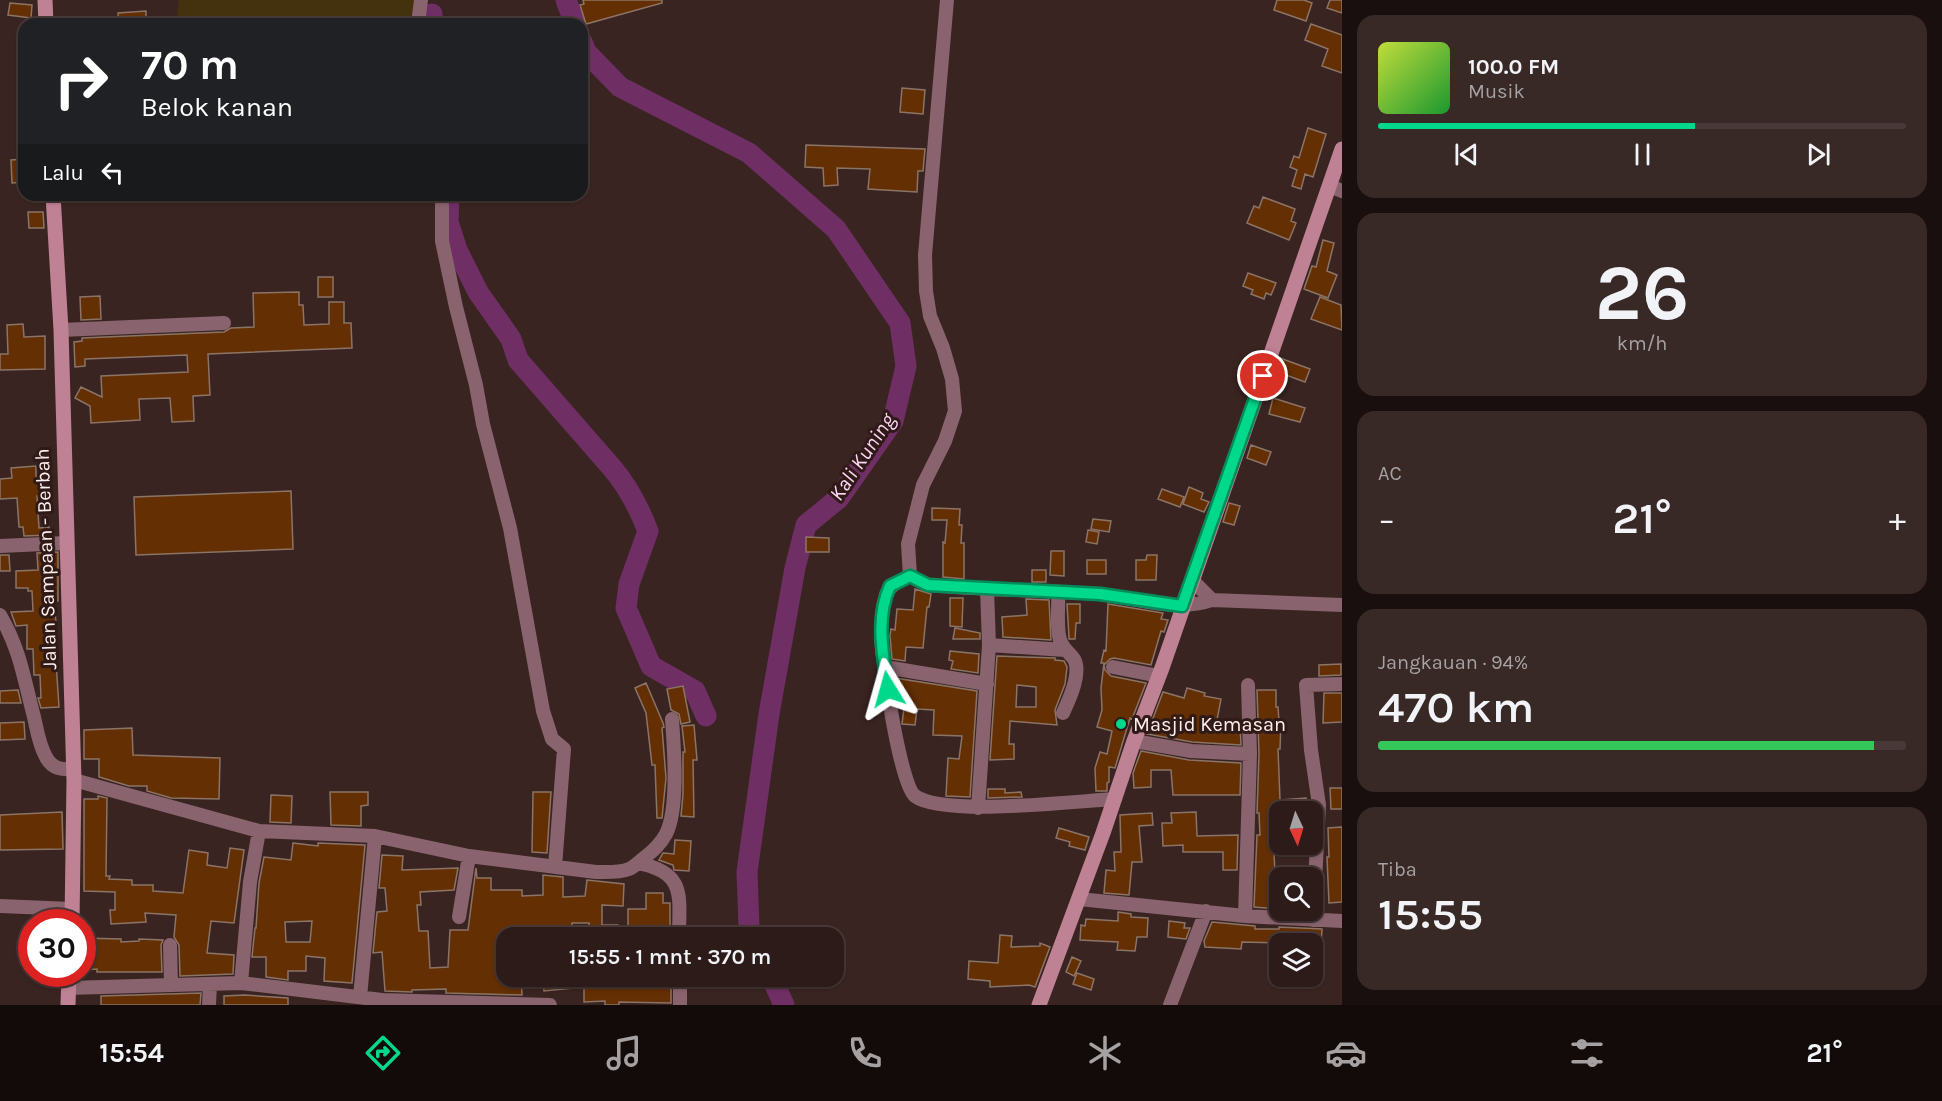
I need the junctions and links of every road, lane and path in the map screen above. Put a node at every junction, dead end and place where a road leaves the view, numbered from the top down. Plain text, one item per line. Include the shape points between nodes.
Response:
1 (45, 0) edge
2 (421, 0) edge
3 (947, 0) edge
4 (46, 18) edge
5 (419, 18) edge
6 (1342, 149) edge
7 (1336, 189) edge
8 (53, 201) edge
9 (442, 204) dead end
10 (224, 323) dead end
11 (61, 330) junction
12 (66, 543) junction
13 (0, 546) edge
14 (910, 576) junction
15 (1192, 580) junction
16 (987, 589) junction
17 (1059, 592) junction
18 (1212, 600) junction
19 (1342, 605) edge
20 (1182, 606) junction
21 (0, 615) edge
22 (989, 645) junction
23 (1065, 650) junction
24 (885, 667) junction
25 (1113, 667) dead end
26 (1159, 676) junction
27 (987, 684) junction
28 (1248, 684) dead end
29 (1342, 684) edge
30 (1063, 713) dead end
31 (672, 719) dead end
32 (1134, 741) junction
33 (1250, 754) junction
34 (74, 774) junction
35 (1115, 799) junction
36 (978, 808) junction
37 (259, 831) junction
38 (375, 836) junction
39 (469, 856) junction
40 (638, 863) junction
41 (555, 867) junction
42 (1315, 867) edge
43 (1079, 899) junction
44 (0, 906) edge
45 (22, 909) edge
46 (72, 909) edge
47 (1206, 911) junction
48 (1245, 916) junction
49 (459, 917) dead end
50 (1269, 917) edge
51 (1323, 920) edge
52 (1342, 921) edge
53 (678, 927) edge
54 (170, 945) dead end
55 (96, 982) edge
56 (241, 983) junction
57 (210, 984) junction
58 (171, 985) junction
59 (69, 987) edge
60 (680, 987) edge
61 (360, 997) junction
62 (316, 998) edge
63 (381, 1002) edge
64 (426, 1003) edge
65 (454, 1004) edge
66 (68, 1005) edge
67 (209, 1005) edge
68 (550, 1005) edge
69 (680, 1005) edge
70 (1039, 1005) edge
71 (1170, 1005) edge

1 - 4 street
2 - 5 street
3 - 14 street via 926,264 930,316 946,358 955,411 923,485 908,544
6 - 7 street
7 - 15 street
8 - 11 street, Jalan Sampaan - Berbah
9 - 41 street via 442,242 510,528 543,711 552,739 564,749
10 - 11 street
11 - 12 street, Jalan Sampaan - Berbah
12 - 13 street
12 - 34 street, Jalan Sampaan - Berbah
14 - 16 street via 928,585
14 - 24 street via 890,586 886,595 881,637
15 - 18 street
15 - 20 street
16 - 17 street
16 - 22 street
17 - 20 street
17 - 23 street via 1060,639
18 - 19 street
18 - 20 street
20 - 26 street
21 - 34 street via 15,642 46,759
22 - 23 street
22 - 27 street
23 - 30 street via 1076,662 1074,687
24 - 27 street
24 - 36 street via 907,784 914,795 923,801
25 - 26 street
26 - 32 street
27 - 36 street
28 - 33 street
29 - 42 street via 1306,685 1318,805
31 - 40 street via 672,816 657,848
32 - 33 street via 1191,751
32 - 35 street
33 - 48 street
34 - 37 street
34 - 46 street, Jalan Sampaan - Berbah
35 - 36 street
35 - 43 street
37 - 38 street
37 - 56 street
38 - 39 street
38 - 61 street
39 - 41 street
39 - 49 street
40 - 41 street via 628,869 605,872
40 - 53 street via 670,874 676,885
43 - 47 street
43 - 70 street
44 - 45 street
47 - 48 street
47 - 71 street
48 - 50 street
51 - 52 street
54 - 58 street
55 - 58 street
56 - 57 street
56 - 62 street
57 - 58 street
57 - 67 street
59 - 66 street
60 - 69 street
61 - 62 street
61 - 63 street
63 - 64 street
64 - 65 street
65 - 68 street

